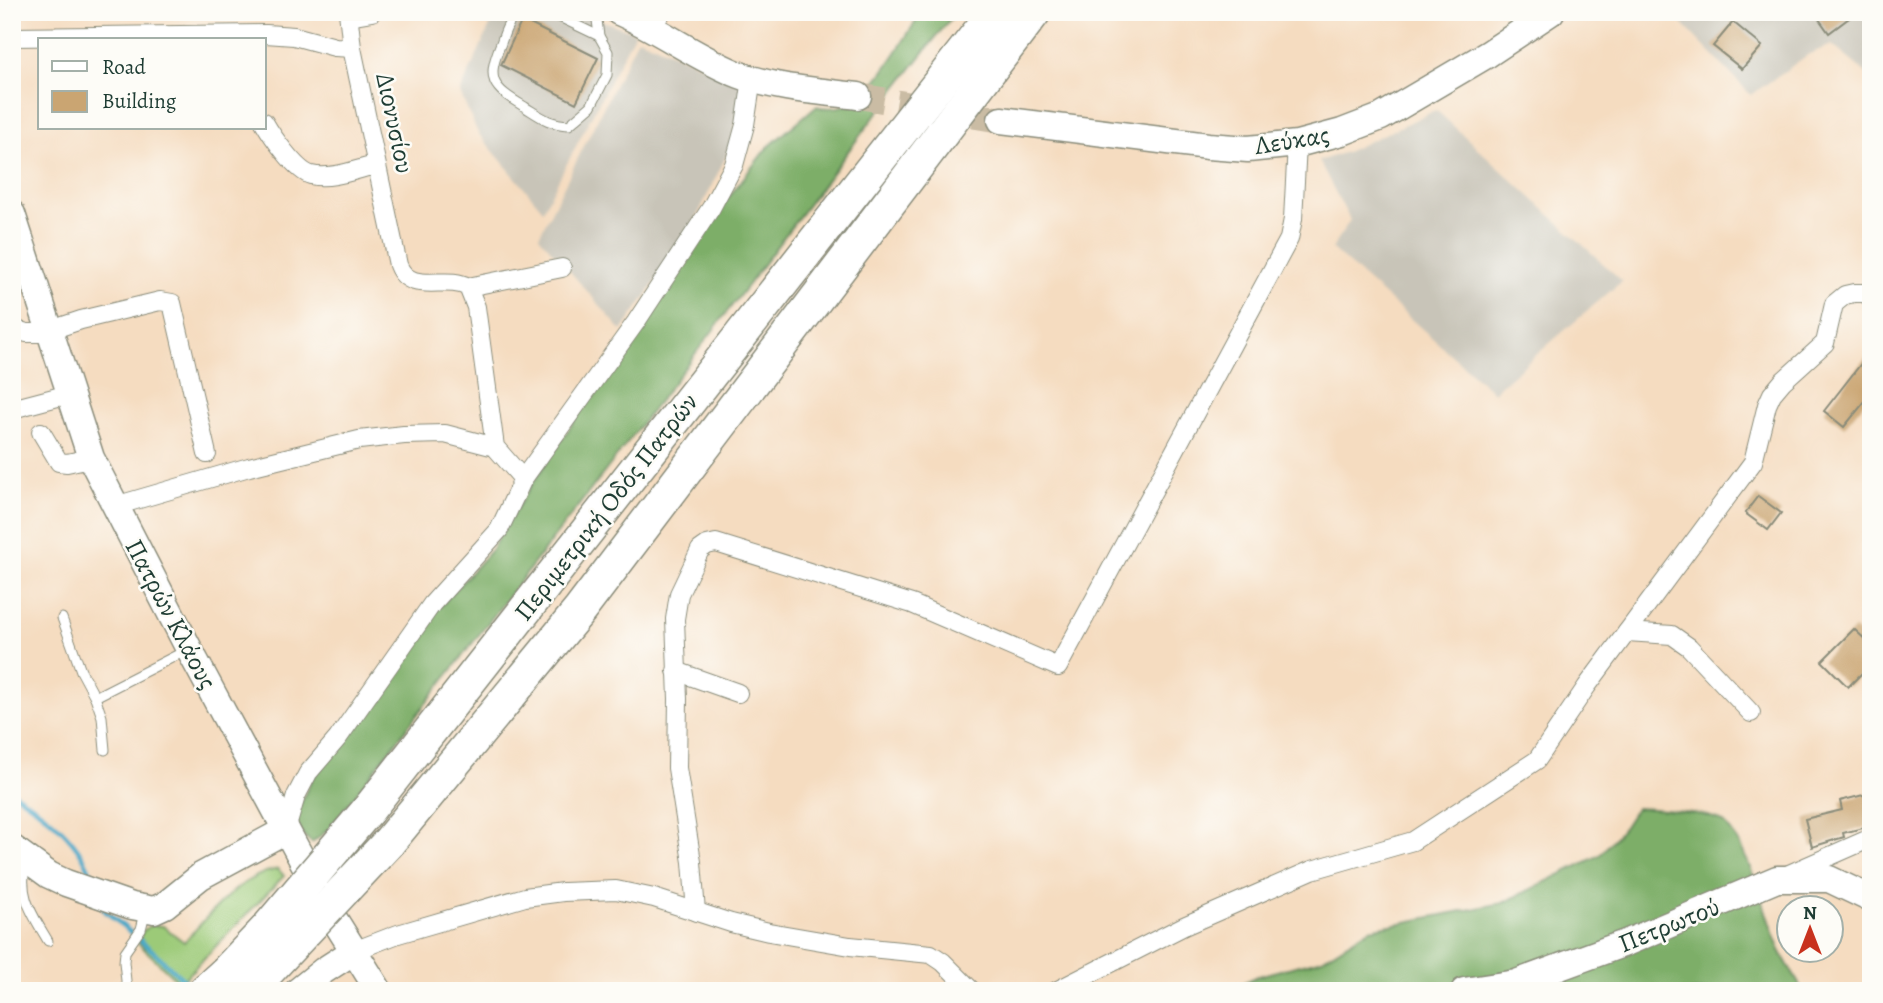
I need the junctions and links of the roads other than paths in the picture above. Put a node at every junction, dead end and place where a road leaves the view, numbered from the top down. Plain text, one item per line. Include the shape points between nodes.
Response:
1 (372, 12) edge
2 (521, 12) edge
3 (548, 12) edge
4 (596, 12) edge
5 (620, 12) edge
6 (995, 12) edge
7 (1034, 12) edge
8 (1551, 12) edge
9 (349, 14) edge
10 (656, 20) edge
11 (599, 36) junction
12 (12, 37) edge
13 (243, 37) edge
14 (352, 48) junction
15 (752, 79) junction
16 (858, 96) tunnel mouth
17 (1001, 120) tunnel mouth
18 (266, 125) edge
19 (1297, 144) junction
20 (376, 165) junction
21 (12, 214) edge
22 (562, 268) dead end
23 (468, 287) junction
24 (1871, 297) edge
25 (12, 329) edge
26 (49, 331) junction
27 (69, 394) junction
28 (12, 409) edge
29 (41, 432) dead end
30 (495, 447) junction
31 (206, 454) dead end
32 (91, 458) junction
33 (523, 479) junction
34 (115, 506) junction
35 (62, 618) dead end
36 (1627, 632) junction
37 (188, 649) junction
38 (676, 671) junction
39 (738, 692) dead end
40 (94, 697) junction
41 (1751, 713) dead end
42 (105, 750) dead end
43 (286, 830) junction
44 (1871, 838) edge
45 (19, 854) edge
46 (1777, 879) junction
47 (1871, 899) edge
48 (696, 912) junction
49 (143, 919) junction
50 (48, 941) dead end
51 (354, 951) junction
52 (233, 985) edge
53 (127, 990) edge
54 (298, 991) edge
55 (379, 991) edge
56 (972, 991) edge
57 (1056, 991) edge
58 (1464, 991) edge

1 - 9 street
2 - 11 lane via 511,18 493,63 493,77 500,92 552,124 569,125 591,106 607,75 608,52
3 - 11 lane
4 - 11 lane
5 - 10 street
6 - 52 highway, Περιμετρική Οδός Πατρών, bridge via 368,810 266,930
7 - 52 highway, Περιμετρική Οδός Πατρών, bridge via 580,610 388,842
8 - 19 street, Λεύκας via 1381,117
9 - 14 street
10 - 15 street via 725,68
12 - 13 street, Διονυσίου
13 - 14 street, Διονυσίου via 294,36
14 - 20 street, Διονυσίου
15 - 16 street
15 - 33 street via 734,165 711,208
17 - 19 street, Λεύκας via 1225,148
18 - 20 street via 298,166 311,175
19 - 38 street via 1289,239 1058,667 912,604 716,543 700,550 679,594
20 - 23 street, Διονυσίου via 403,275 420,283
21 - 26 street, Πατρών Κλάους
22 - 23 street
23 - 30 street via 475,302
24 - 36 street via 1854,293 1834,304 1825,343 1783,381 1766,405 1753,463
25 - 26 street via 37,334
26 - 27 street, Πατρών Κλάους
26 - 31 street via 150,303 172,303
27 - 28 street
27 - 32 street, Πατρών Κλάους
29 - 32 street via 59,462
30 - 33 street
30 - 34 street via 445,434 370,439
32 - 34 street, Πατρών Κλάους
33 - 43 street via 499,530 432,604 308,773
34 - 37 street, Πατρών Κλάους
35 - 40 lane
36 - 41 street via 1672,635 1689,646
36 - 57 street via 1537,760 1455,816 1413,841 1312,870 1184,926
37 - 40 lane
37 - 43 street, Πατρών Κλάους
38 - 39 street
38 - 48 street via 677,768
40 - 42 lane via 102,717
43 - 49 street via 201,876
43 - 51 street, Πατρών Κλάους
44 - 46 street
45 - 49 street via 49,875
45 - 50 lane via 25,901
46 - 47 street, Πετρωτού via 1829,879
46 - 58 street, Πετρωτού via 1516,983
48 - 51 street via 616,890 541,894 417,928
48 - 56 street via 769,933 931,954
49 - 53 lane via 124,956
51 - 54 street
51 - 55 street, Πατρών Κλάους

